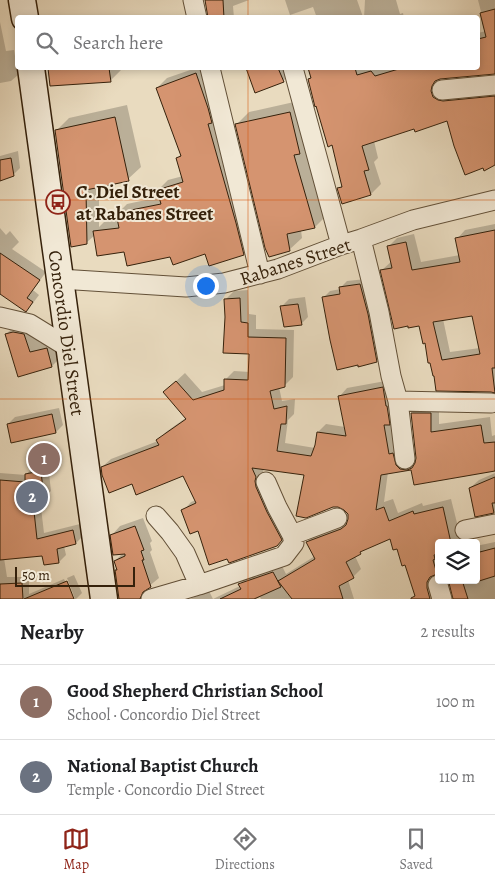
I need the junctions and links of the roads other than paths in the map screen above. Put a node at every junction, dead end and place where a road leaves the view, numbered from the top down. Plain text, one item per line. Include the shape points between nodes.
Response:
1 (22, 0) edge
2 (193, 0) edge
3 (24, 15) edge
4 (196, 15) edge
5 (31, 70) edge
6 (210, 70) edge
7 (294, 70) edge
8 (495, 85) edge
9 (442, 90) dead end
10 (495, 200) edge
11 (361, 239) junction
12 (341, 245) junction
13 (260, 274) junction
14 (60, 279) junction
15 (0, 317) edge
16 (69, 348) junction
17 (398, 401) junction
18 (491, 403) dead end
19 (405, 459) dead end
20 (266, 482) dead end
21 (156, 516) dead end
22 (337, 518) dead end
23 (495, 524) edge
24 (465, 530) dead end
25 (292, 535) junction
26 (199, 585) junction
27 (104, 599) edge
28 (151, 599) edge

1 - 3 main road
2 - 4 street
5 - 14 main road, Concordio Diel Street
6 - 13 street
7 - 12 street
8 - 9 street
10 - 11 street, Rabanes Street via 413,220
11 - 12 street, Rabanes Street
11 - 17 street
12 - 13 street, Rabanes Street
13 - 14 street, Rabanes Street via 224,283 186,287
14 - 16 main road, Concordio Diel Street
15 - 16 street via 30,324
16 - 27 main road, Concordio Diel Street
17 - 18 street
17 - 19 street
20 - 25 street
21 - 26 street via 185,553
22 - 25 street
23 - 24 street
25 - 26 street via 294,543 284,556
26 - 28 street

